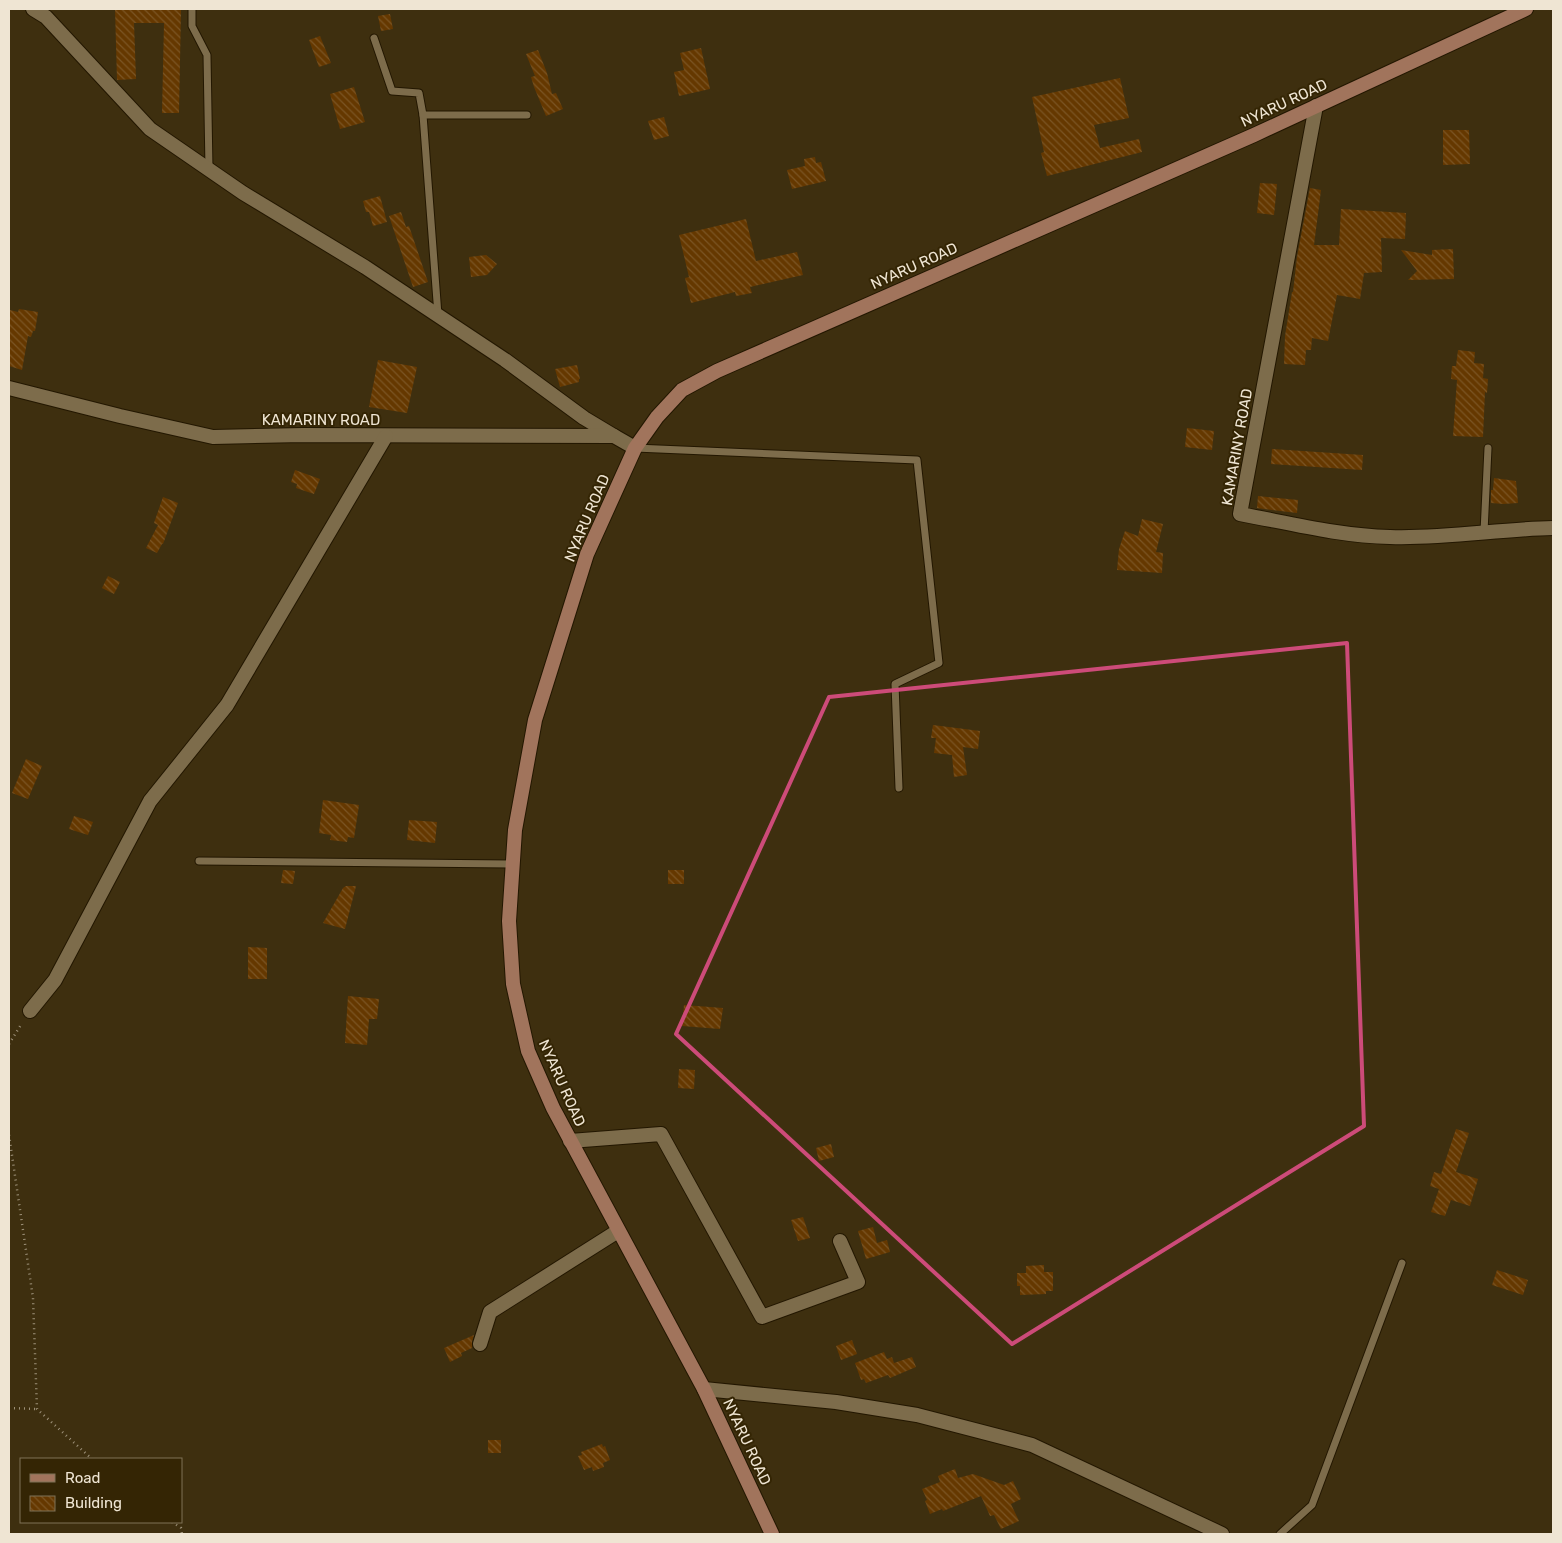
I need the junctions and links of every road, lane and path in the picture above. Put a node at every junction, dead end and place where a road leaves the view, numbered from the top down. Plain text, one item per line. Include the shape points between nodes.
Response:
1 (32, 9) edge
2 (192, 9) edge
3 (1526, 9) edge
4 (374, 38) dead end
5 (1316, 106) junction
6 (423, 115) junction
7 (527, 115) dead end
8 (209, 169) junction
9 (438, 316) junction
10 (9, 388) edge
11 (386, 436) junction
12 (614, 436) junction
13 (635, 448) junction
14 (1488, 448) dead end
15 (1553, 528) edge
16 (1484, 532) junction
17 (899, 788) dead end
18 (199, 861) dead end
19 (512, 864) junction
20 (30, 1011) joint
21 (9, 1044) edge
22 (9, 1135) edge
23 (570, 1141) junction
24 (618, 1231) junction
25 (840, 1241) dead end
26 (1402, 1263) dead end
27 (480, 1344) dead end
28 (704, 1388) junction
29 (9, 1408) edge
30 (36, 1409) junction
31 (91, 1458) edge
32 (174, 1523) edge
33 (182, 1534) edge
34 (772, 1534) edge
35 (1222, 1534) edge
36 (1280, 1534) edge

1 - 8 street via 46,17 150,128
2 - 8 lane via 192,26 207,55
3 - 5 main road, NYARU ROAD
4 - 6 lane via 392,91 419,93
5 - 13 main road, NYARU ROAD via 718,370 682,390
5 - 16 street, KAMARINY ROAD via 1240,514 1390,538
6 - 7 lane
6 - 9 lane
8 - 9 street
9 - 12 street
10 - 11 street, KAMARINY ROAD via 213,437
11 - 12 street, KAMARINY ROAD
11 - 20 street via 227,704 150,801 55,980
12 - 13 street, KAMARINY ROAD
13 - 17 lane via 917,460 939,663 895,684
13 - 19 main road, NYARU ROAD via 587,554 536,720 515,830
14 - 16 lane
15 - 16 street, KAMARINY ROAD
18 - 19 lane
19 - 23 main road, NYARU ROAD via 508,921 513,984 528,1052
20 - 21 path
22 - 30 path via 33,1298
23 - 24 main road, NYARU ROAD
23 - 25 street via 661,1134 762,1317 858,1282
24 - 27 street via 490,1312
24 - 28 main road, NYARU ROAD
26 - 36 lane via 1312,1505
28 - 34 main road, NYARU ROAD
28 - 35 street via 836,1402 916,1415 1032,1445
29 - 30 path
30 - 31 path
32 - 33 path via 181,1528

